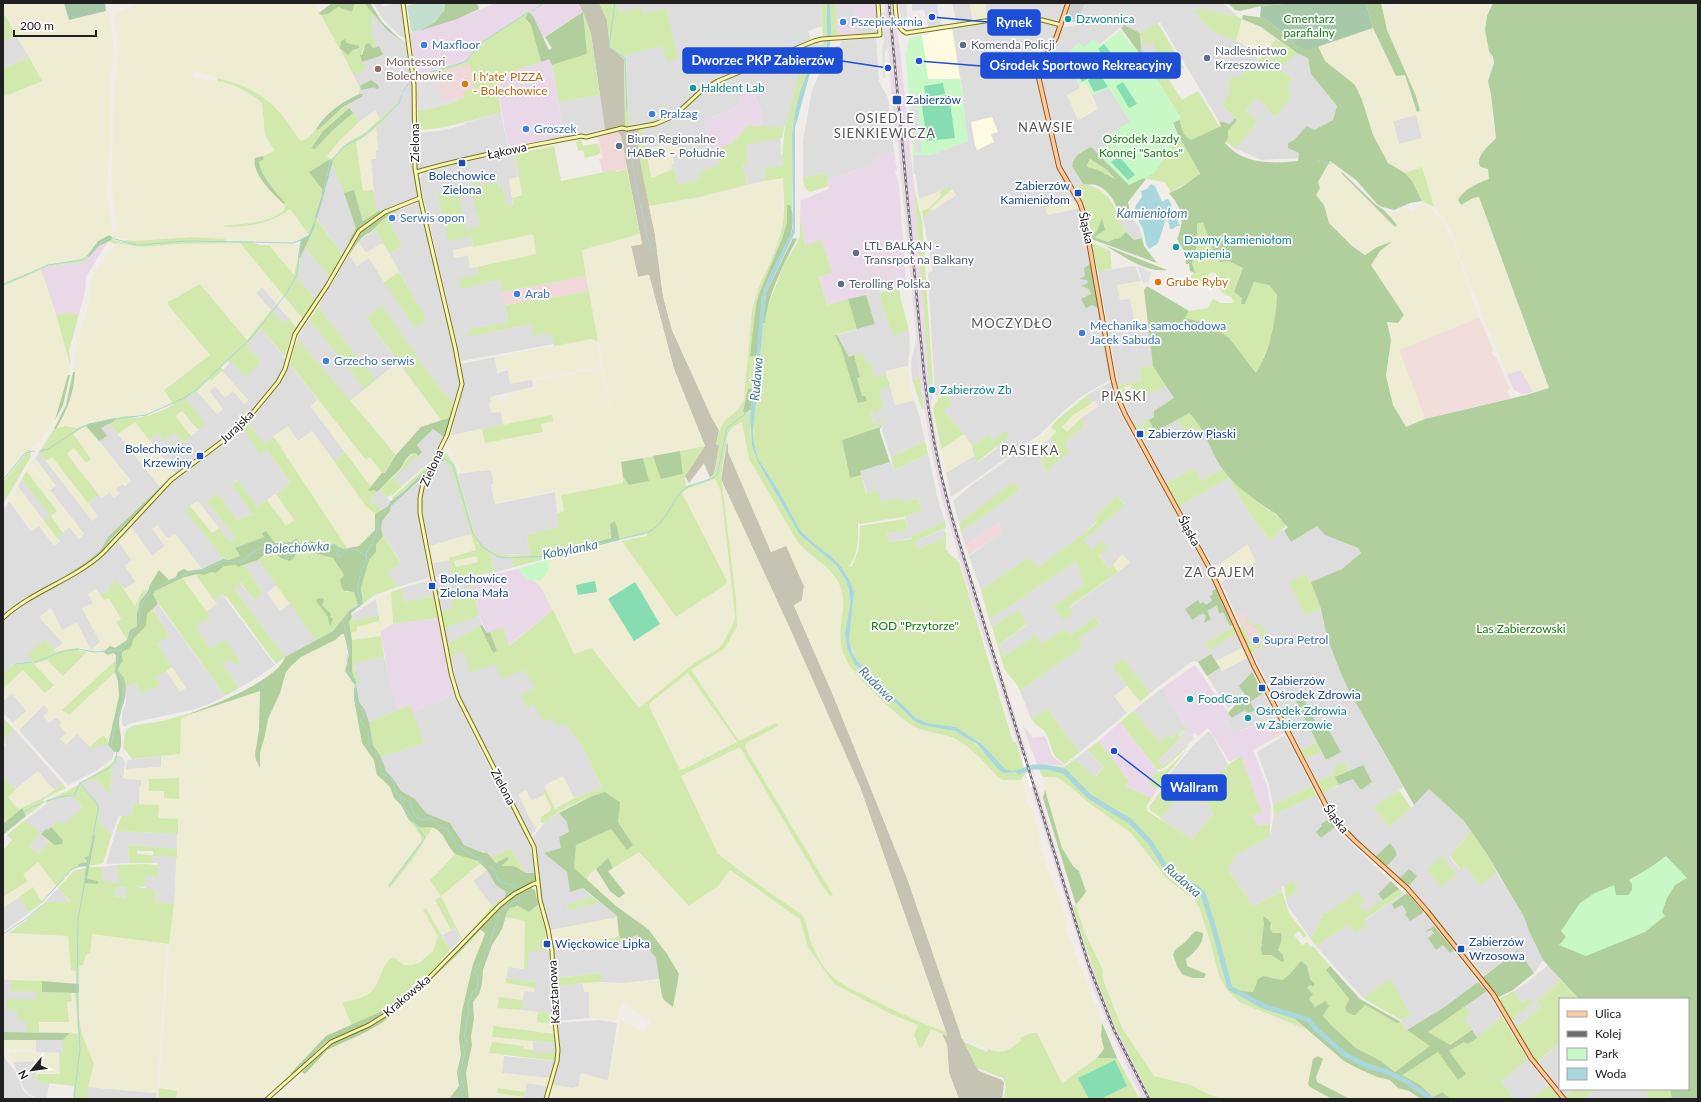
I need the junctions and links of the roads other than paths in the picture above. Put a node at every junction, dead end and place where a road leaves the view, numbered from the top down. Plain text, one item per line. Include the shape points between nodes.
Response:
1 (404, 3) edge
2 (878, 3) edge
3 (895, 3) edge
4 (1068, 3) edge
5 (1061, 25) junction
6 (416, 172) junction
7 (420, 198) junction
8 (3, 618) edge
9 (538, 885) junction
10 (267, 1099) edge
11 (546, 1099) edge
12 (1564, 1099) edge

1 - 6 street, Zielona via 414,85
2 - 6 street, Łąkowa via 880,35 822,39 718,81 700,92 674,116 655,124 622,128 586,138 581,136
3 - 5 street via 898,25 906,33 998,19 1042,20
4 - 5 main road
5 - 12 main road, Śląska via 1041,64 1040,83 1059,167 1084,215 1113,379 1125,414 1210,569 1254,666 1332,817 1424,907 1493,994 1530,1058
6 - 7 street, Zielona
7 - 8 street, Jurajska via 385,212 359,231 295,334 285,370 279,380 232,434 172,480 91,563
7 - 9 street, Zielona via 461,379 460,392 449,430 423,483 420,513 450,673 462,707 534,847
9 - 10 street, Krakowska via 536,883 514,894 426,980 391,1010 369,1025 331,1042
9 - 11 street, Kasztanowa via 552,951 558,1050

